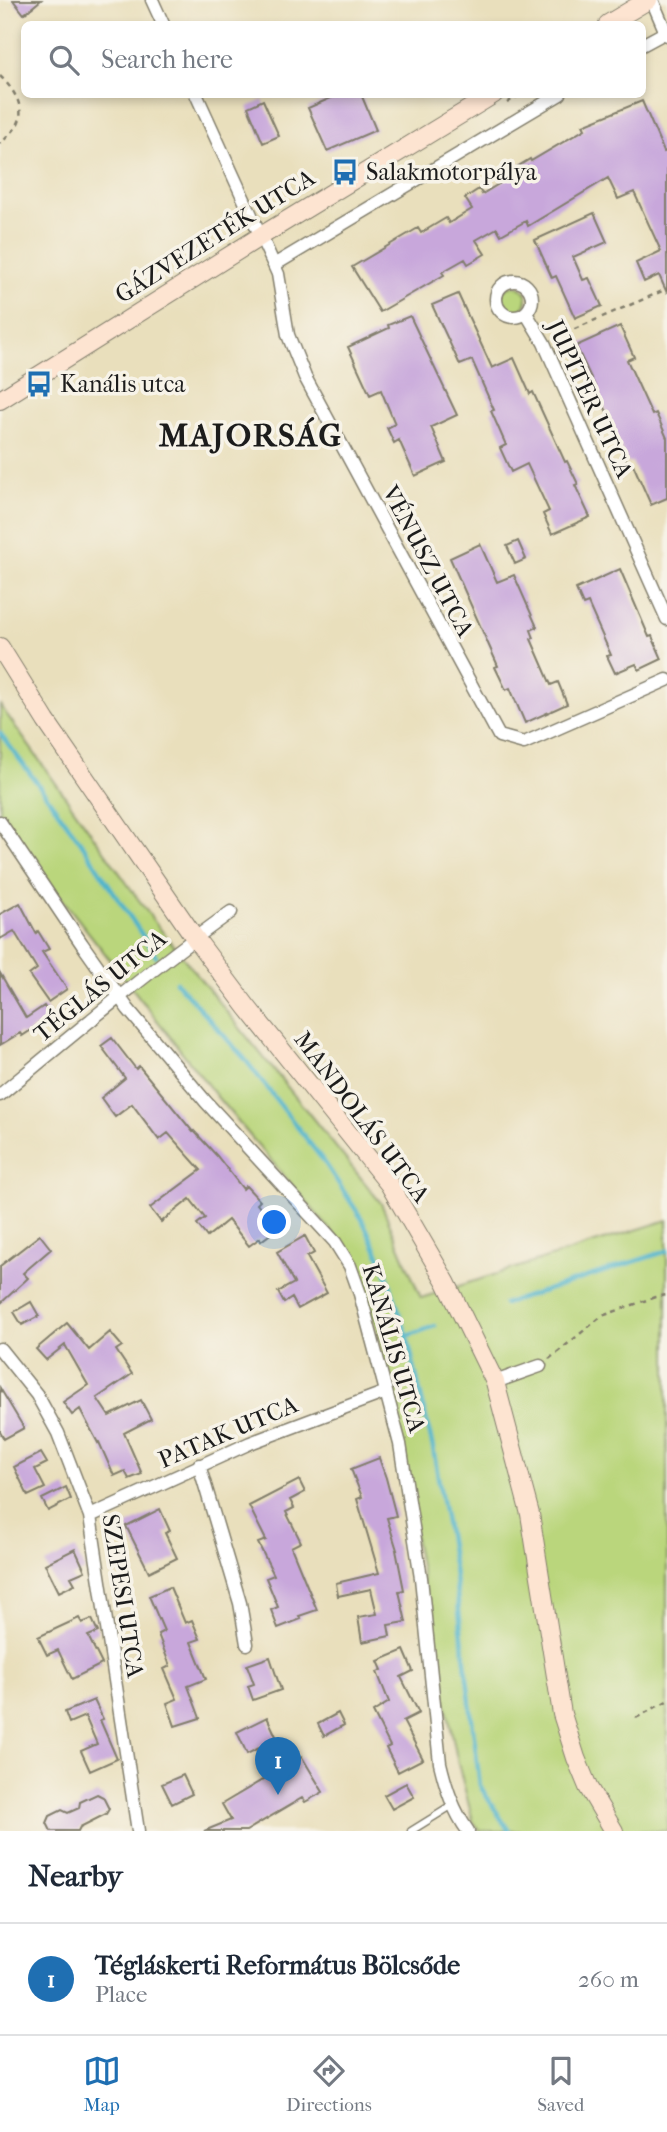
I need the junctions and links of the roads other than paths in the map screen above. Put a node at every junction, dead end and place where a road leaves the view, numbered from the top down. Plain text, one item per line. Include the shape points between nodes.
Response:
1 (152, 0) edge
2 (650, 0) edge
3 (162, 21) edge
4 (613, 21) edge
5 (666, 33) edge
6 (646, 43) edge
7 (198, 98) edge
8 (487, 98) edge
9 (553, 98) edge
10 (261, 236) junction
11 (274, 265) junction
12 (526, 313) dead end
13 (0, 400) edge
14 (667, 619) edge
15 (0, 647) edge
16 (667, 680) edge
17 (0, 822) edge
18 (231, 912) dead end
19 (195, 938) junction
20 (119, 997) junction
21 (0, 1094) edge
22 (0, 1349) edge
23 (540, 1366) road end
24 (495, 1382) junction
25 (386, 1392) junction
26 (199, 1465) junction
27 (90, 1516) junction
28 (247, 1643) dead end
29 (453, 1805) junction
30 (138, 1831) edge
31 (411, 1831) edge
32 (468, 1831) edge
33 (614, 1831) edge

1 - 3 street
2 - 4 street
2 - 5 street
5 - 6 street
7 - 10 street, VÉNUSZ UTCA
8 - 10 street, GÁZVEZETÉK UTCA
9 - 11 street
10 - 11 street, VÉNUSZ UTCA
10 - 13 street, GÁZVEZETÉK UTCA
11 - 16 street, VÉNUSZ UTCA via 288,335 305,377 499,736 524,743
12 - 14 street, JUPITER UTCA via 544,343
15 - 19 street, MANDOLÁS UTCA
17 - 20 street, KANÁLIS UTCA
18 - 19 street, TÉGLÁS UTCA
19 - 20 street, TÉGLÁS UTCA
19 - 24 street, MANDOLÁS UTCA via 389,1184 446,1282
20 - 21 street, TÉGLÁS UTCA
20 - 25 street, KANÁLIS UTCA via 206,1102 335,1242 360,1294
22 - 27 street, SZEPESI UTCA via 37,1395 58,1433
23 - 24 street
24 - 33 street, MANDOLÁS UTCA via 530,1514 562,1714 588,1787
25 - 26 street, PATAK UTCA
25 - 29 street, KANÁLIS UTCA via 414,1528 440,1763
26 - 27 street, PATAK UTCA
26 - 28 street via 240,1603
27 - 30 street, SZEPESI UTCA
29 - 31 lane
29 - 32 street, KANÁLIS UTCA

